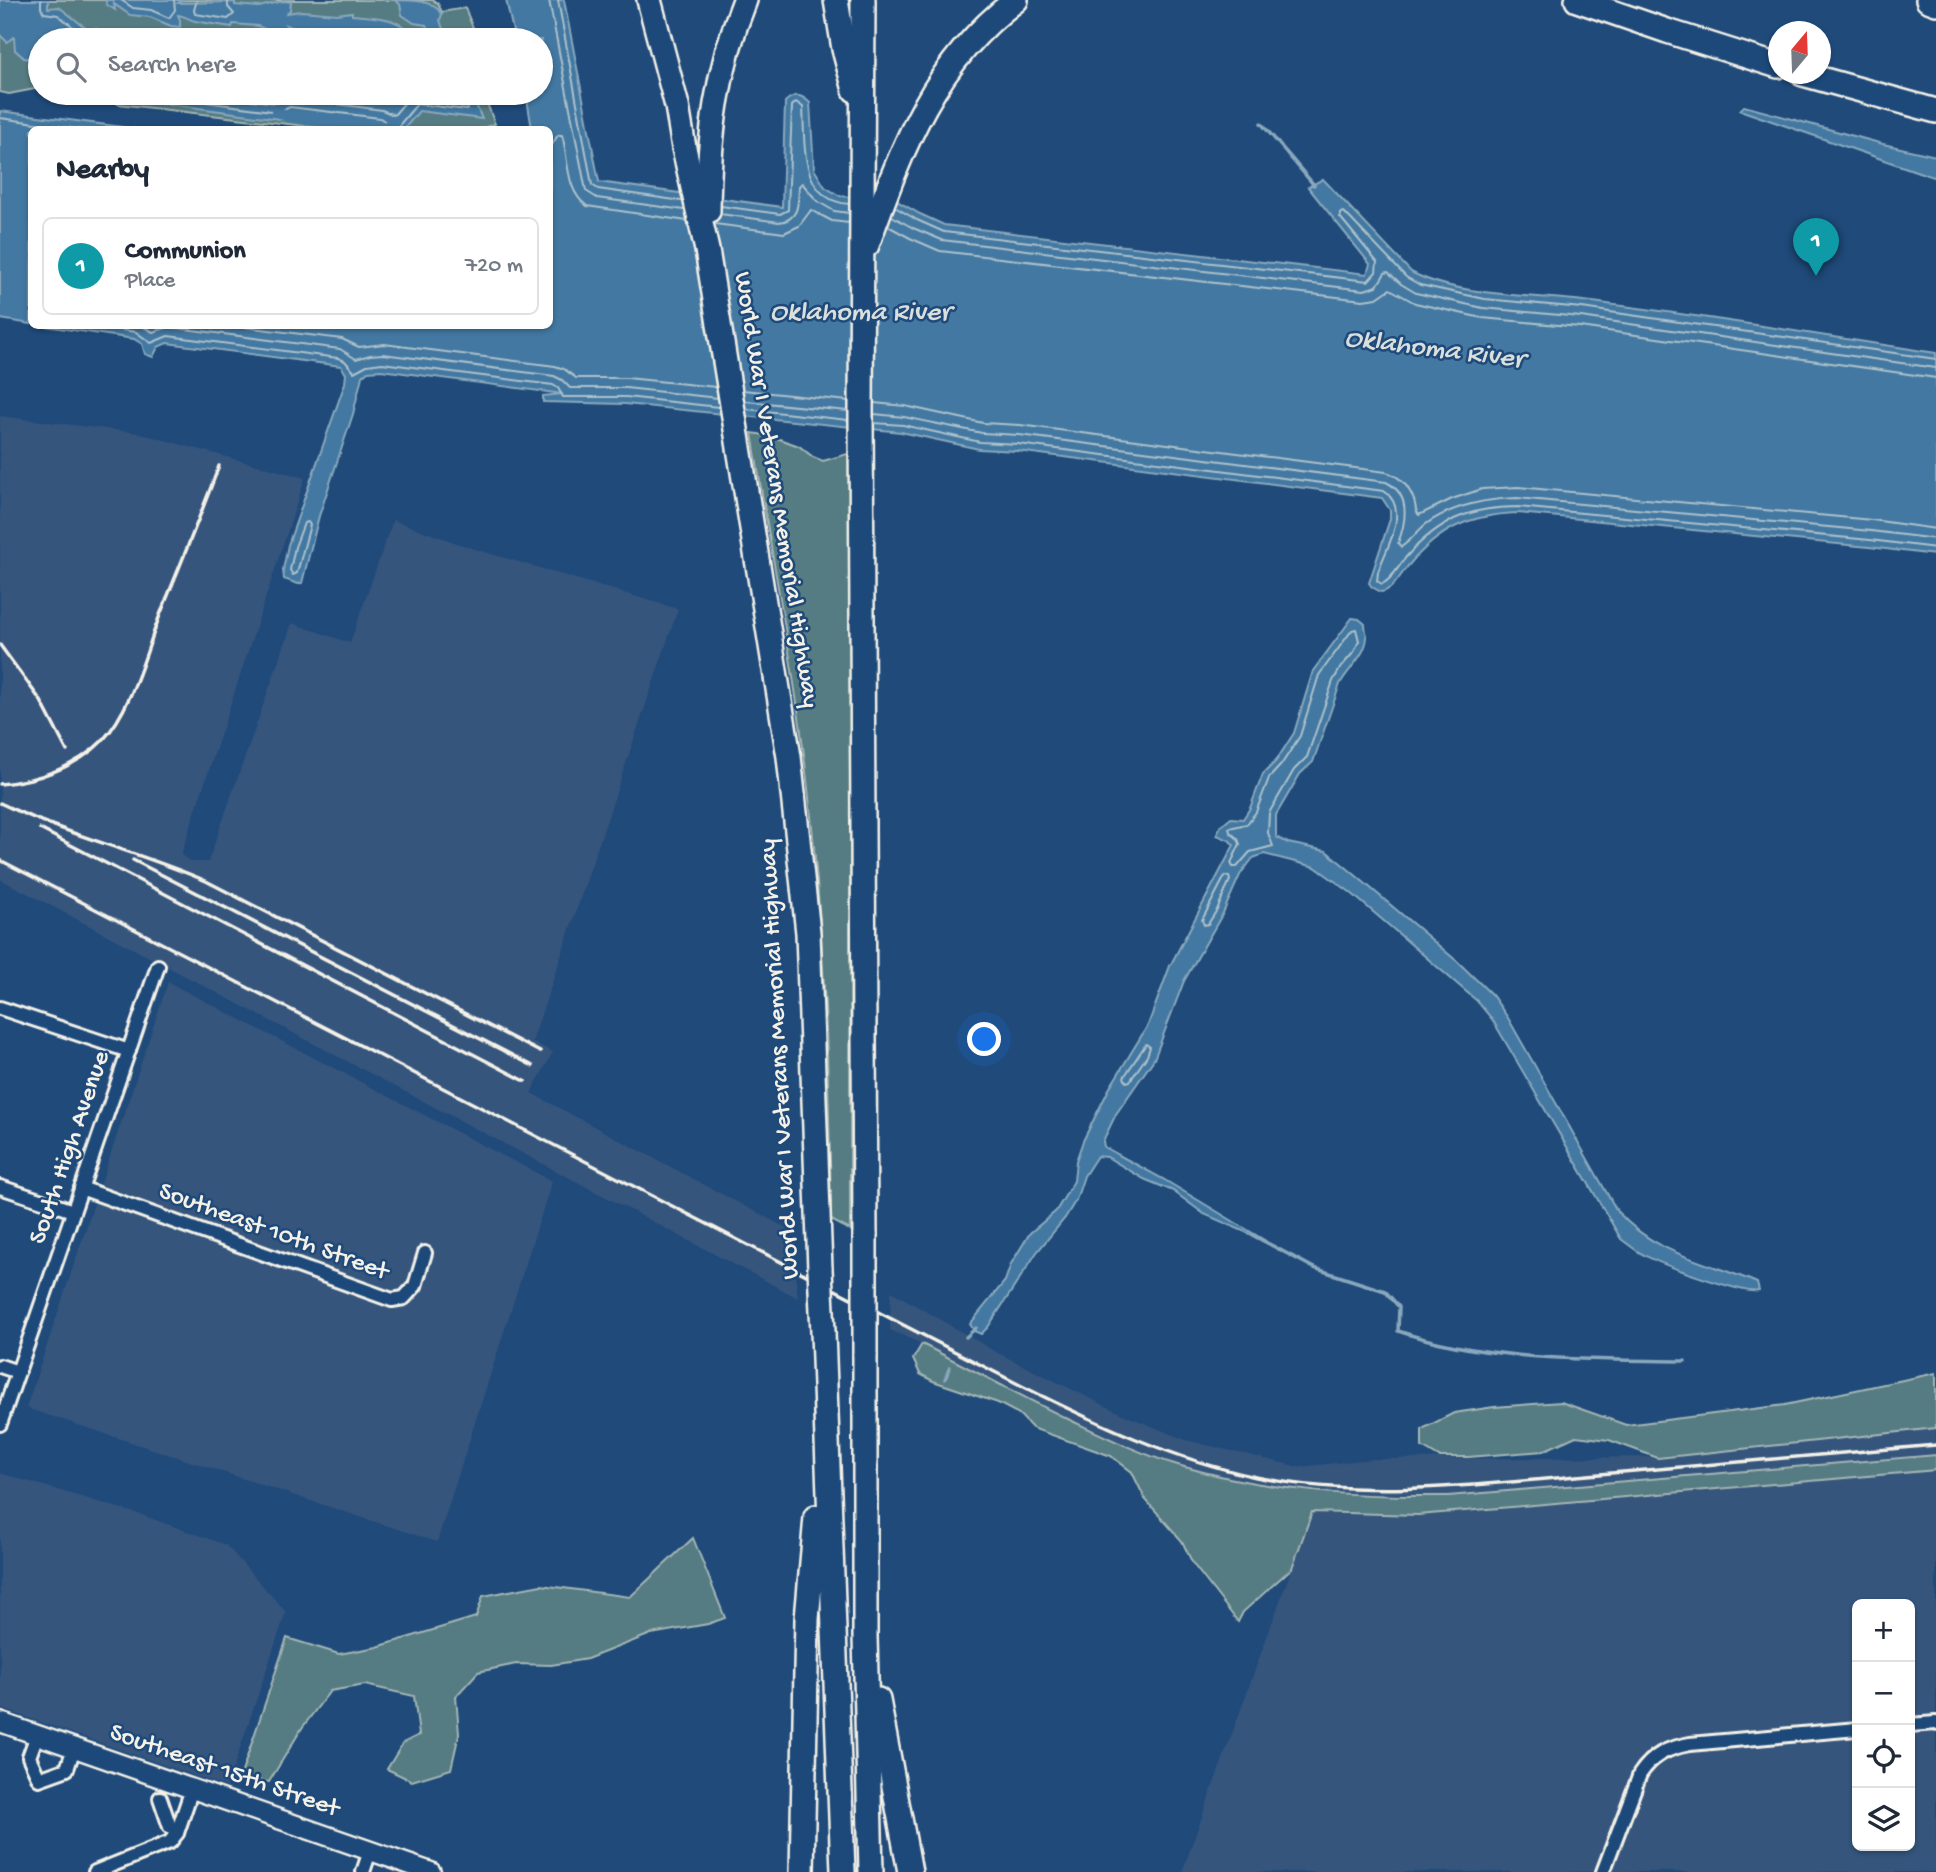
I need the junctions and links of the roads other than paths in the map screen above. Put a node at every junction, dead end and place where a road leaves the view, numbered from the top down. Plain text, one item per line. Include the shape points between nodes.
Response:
1 (649, 0) edge
2 (664, 0) edge
3 (745, 0) edge
4 (836, 0) edge
5 (863, 0) edge
6 (1016, 0) edge
7 (1577, 0) edge
8 (1928, 0) edge
9 (1936, 3) edge
10 (1768, 63) edge
11 (1831, 82) edge
12 (677, 106) junction
13 (1936, 111) edge
14 (863, 120) junction
15 (707, 250) junction
16 (862, 261) junction
17 (158, 967) dead end
18 (0, 1008) edge
19 (129, 1051) junction
20 (0, 1187) edge
21 (81, 1188) junction
22 (73, 1211) junction
23 (425, 1253) dead end
24 (0, 1366) edge
25 (18, 1372) junction
26 (825, 1420) junction
27 (0, 1424) edge
28 (865, 1636) junction
29 (0, 1722) edge
30 (1936, 1723) edge
31 (1915, 1725) edge
32 (1852, 1730) edge
33 (37, 1735) junction
34 (74, 1748) junction
35 (192, 1789) junction
36 (160, 1798) dead end
37 (177, 1833) junction
38 (370, 1851) junction
39 (95, 1872) edge
40 (363, 1872) edge
41 (431, 1872) edge
42 (802, 1872) edge
43 (843, 1872) edge
44 (871, 1872) edge
45 (910, 1872) edge
46 (1603, 1872) edge

1 - 12 highway
2 - 12 highway
3 - 15 highway via 721,70 709,151
4 - 14 highway
5 - 14 highway
6 - 16 highway via 940,80 921,110
7 - 10 highway
8 - 9 highway
11 - 13 highway
12 - 15 highway
14 - 16 highway, World War I Veterans Memorial Highway
15 - 26 highway, World War I Veterans Memorial Highway, bridge via 781,698 802,867 813,1038
16 - 28 highway, World War I Veterans Memorial Highway, bridge
17 - 19 street, South High Avenue
18 - 19 street
19 - 21 street, South High Avenue
20 - 22 street
21 - 22 street, South High Avenue
21 - 23 street, Southeast 10th Street via 392,1300 404,1298 415,1286
22 - 25 street, South High Avenue
24 - 25 street
25 - 27 street, South High Avenue
26 - 42 highway via 807,1619
26 - 43 highway, World War I Veterans Memorial Highway
28 - 44 highway, World War I Veterans Memorial Highway
28 - 45 highway
29 - 33 main road, Southeast 15th Street
30 - 31 street
32 - 46 street via 1665,1750 1640,1774
33 - 34 main road, Southeast 15th Street
33 - 34 street via 29,1756 39,1779 67,1769
34 - 35 main road, Southeast 15th Street
35 - 37 street
35 - 38 main road, Southeast 15th Street
36 - 37 street via 170,1828
37 - 39 street via 161,1847
38 - 40 street
38 - 41 main road, Southeast 15th Street

